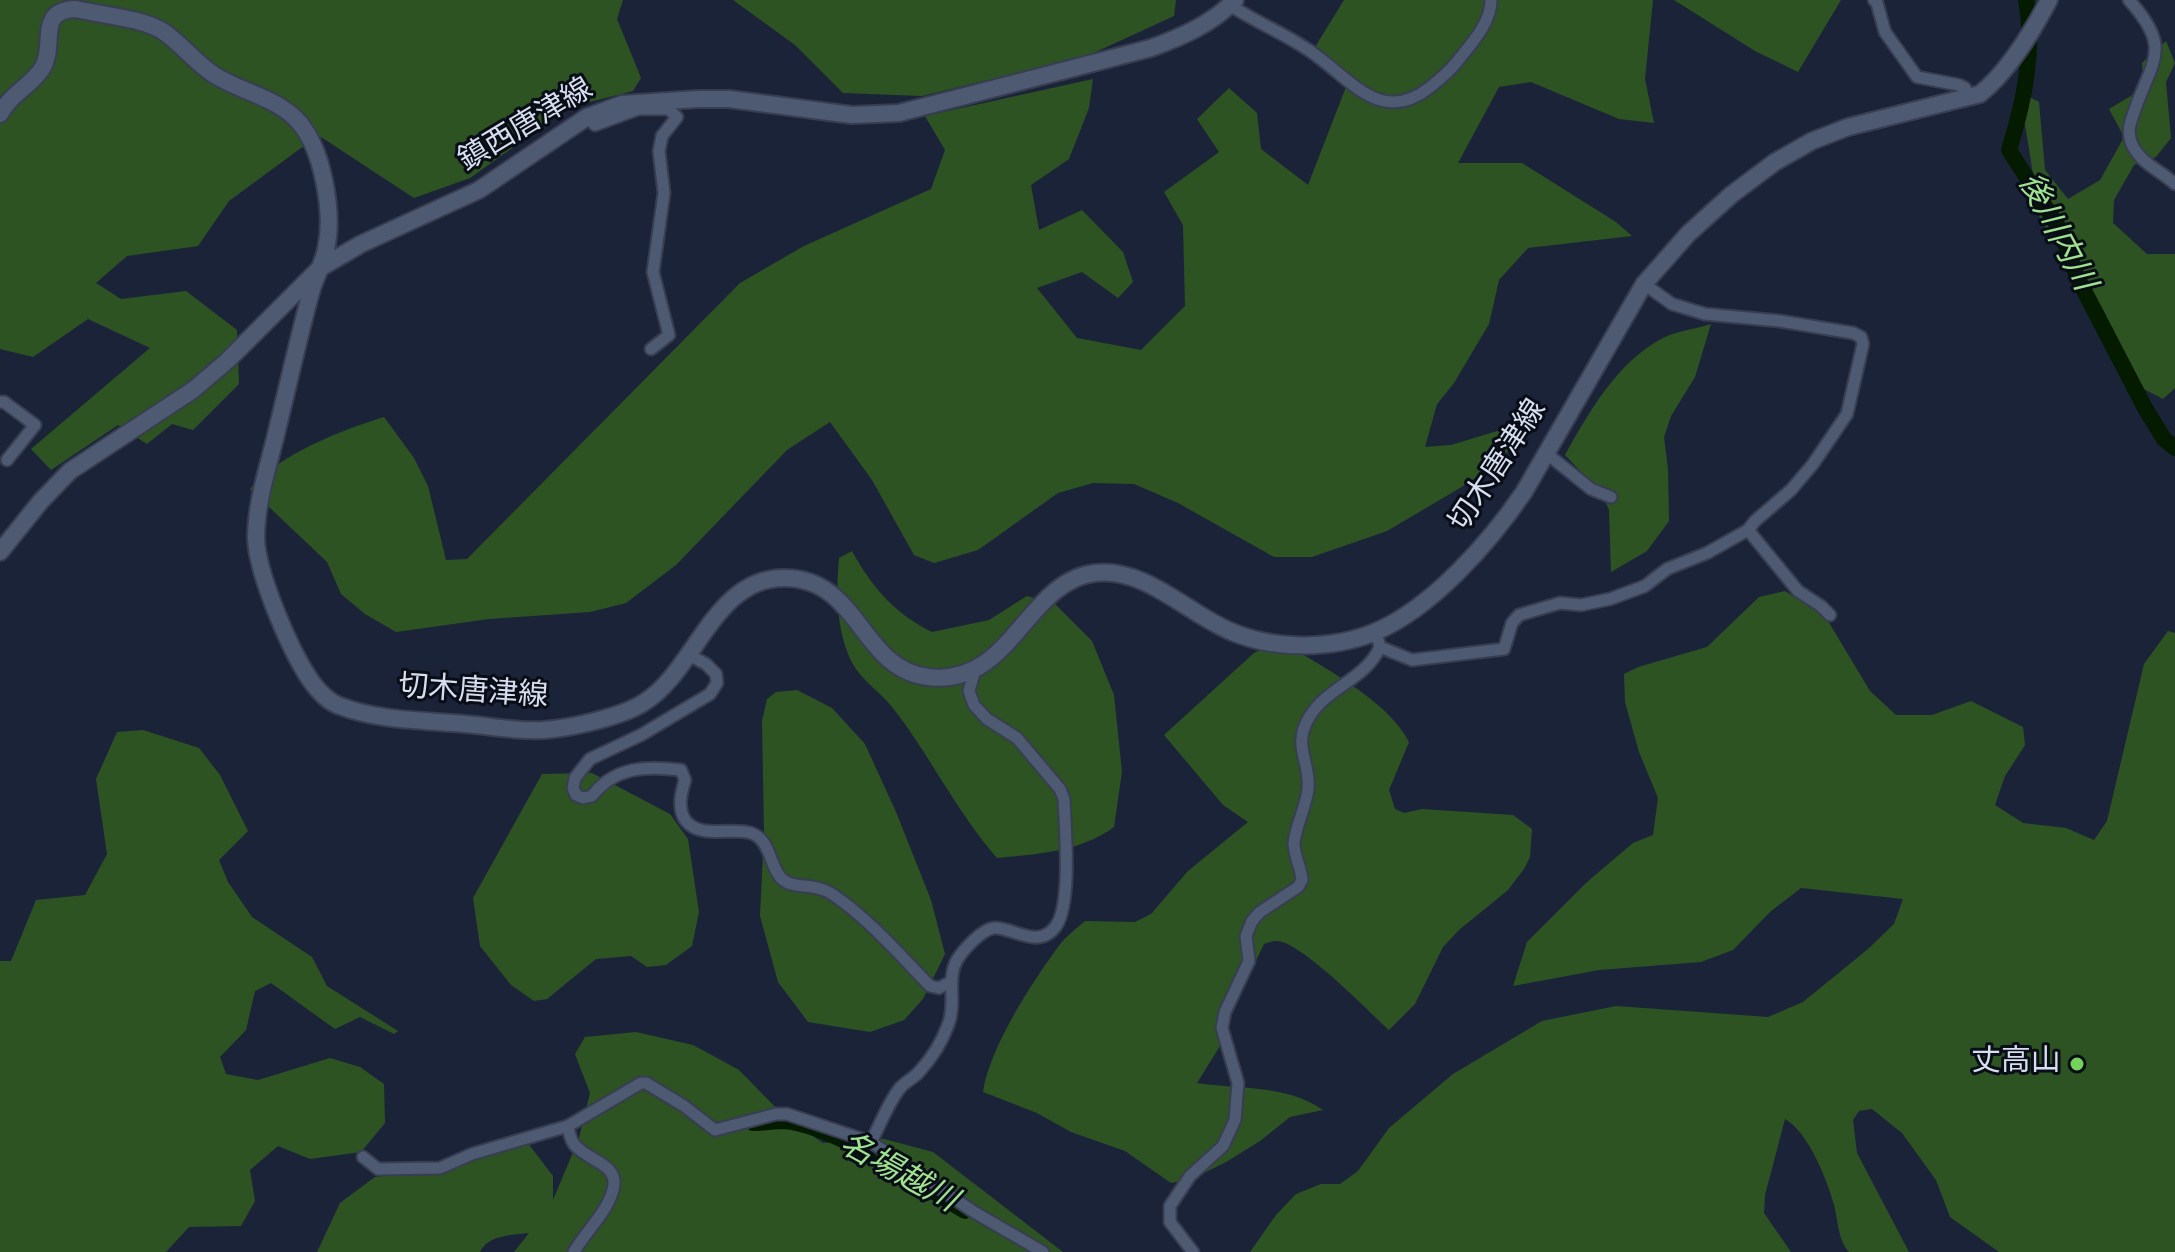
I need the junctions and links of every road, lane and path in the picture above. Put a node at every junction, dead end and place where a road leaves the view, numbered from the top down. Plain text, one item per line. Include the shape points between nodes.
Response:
1 (1491, 0) edge
2 (1874, 0) edge
3 (2049, 0) edge
4 (2129, 0) edge
5 (1232, 3) edge
6 (1969, 96) junction
7 (0, 114) edge
8 (587, 117) junction
9 (2175, 184) edge
10 (320, 268) junction
11 (1644, 284) junction
12 (651, 349) dead end
13 (0, 402) edge
14 (1546, 453) junction
15 (7, 460) dead end
16 (1611, 497) dead end
17 (1748, 530) junction
18 (0, 552) edge
19 (1830, 615) dead end
20 (1378, 639) junction
21 (689, 655) junction
22 (975, 670) junction
23 (952, 981) junction
24 (568, 1126) junction
25 (871, 1142) junction
26 (363, 1157) dead end
27 (574, 1252) edge
28 (1043, 1252) edge
29 (1193, 1252) edge

1 - 5 street via 1478,34 1448,74 1401,104 1373,99 1309,50
2 - 6 street via 1885,32 1917,77 1959,85
3 - 6 main road, 切木唐津線 via 1992,84
4 - 9 street via 2149,17 2162,51 2128,130 2146,163
5 - 8 main road, 鎮西唐津線 via 1211,21 1151,48 929,108 852,115 714,99 622,104
6 - 11 main road, 切木唐津線 via 1848,127 1775,162 1688,234
7 - 10 main road, 切木唐津線 via 42,69 49,27 57,13 76,9 154,26 205,70 277,103 303,127 328,195 326,250
8 - 10 main road, 鎮西唐津線 via 479,190
8 - 12 street via 595,125 638,109 668,109 677,117 662,136 659,151 664,193 653,272 669,335
10 - 18 main road, 鎮西唐津線 via 193,390 70,471
10 - 21 main road, 切木唐津線 via 261,496 256,537 269,593 319,692 333,704 376,716 536,731 565,728 642,704
11 - 14 main road, 切木唐津線
11 - 17 street via 1672,304 1705,314 1780,321 1861,337 1847,414 1791,490
13 - 15 street via 35,425
14 - 16 street via 1591,489
14 - 20 main road, 切木唐津線 via 1504,522 1471,561
17 - 19 street via 1798,591
17 - 20 street via 1667,569 1645,586 1610,599 1560,603 1519,615 1504,649 1412,660
20 - 22 main road, 切木唐津線 via 1287,645 1260,641 1232,633 1139,580 1095,573 1054,593
20 - 29 street via 1375,659 1308,717 1301,752 1308,791 1294,844 1302,880 1252,921 1246,936 1246,972 1222,1028 1238,1083 1235,1120 1223,1146 1190,1176 1170,1206 1170,1222
21 - 22 main road, 切木唐津線 via 738,593 773,578 794,578 831,591 899,669 950,678
21 - 23 street via 716,674 710,694 590,759 575,778 576,795 592,796 617,774 650,766 681,770 685,780 679,797 684,820 691,826 752,833 767,847 787,883 817,886 858,912 930,986
22 - 23 street via 969,691 974,705 1017,738 1060,789 1065,887 1061,916 1048,934 1017,936 990,928 956,962
23 - 25 street via 949,1024 918,1074 900,1088
24 - 25 street via 646,1083 715,1130 787,1114
24 - 26 street via 440,1168 378,1169
24 - 27 street via 574,1145 611,1171 614,1180 613,1193
25 - 28 street

